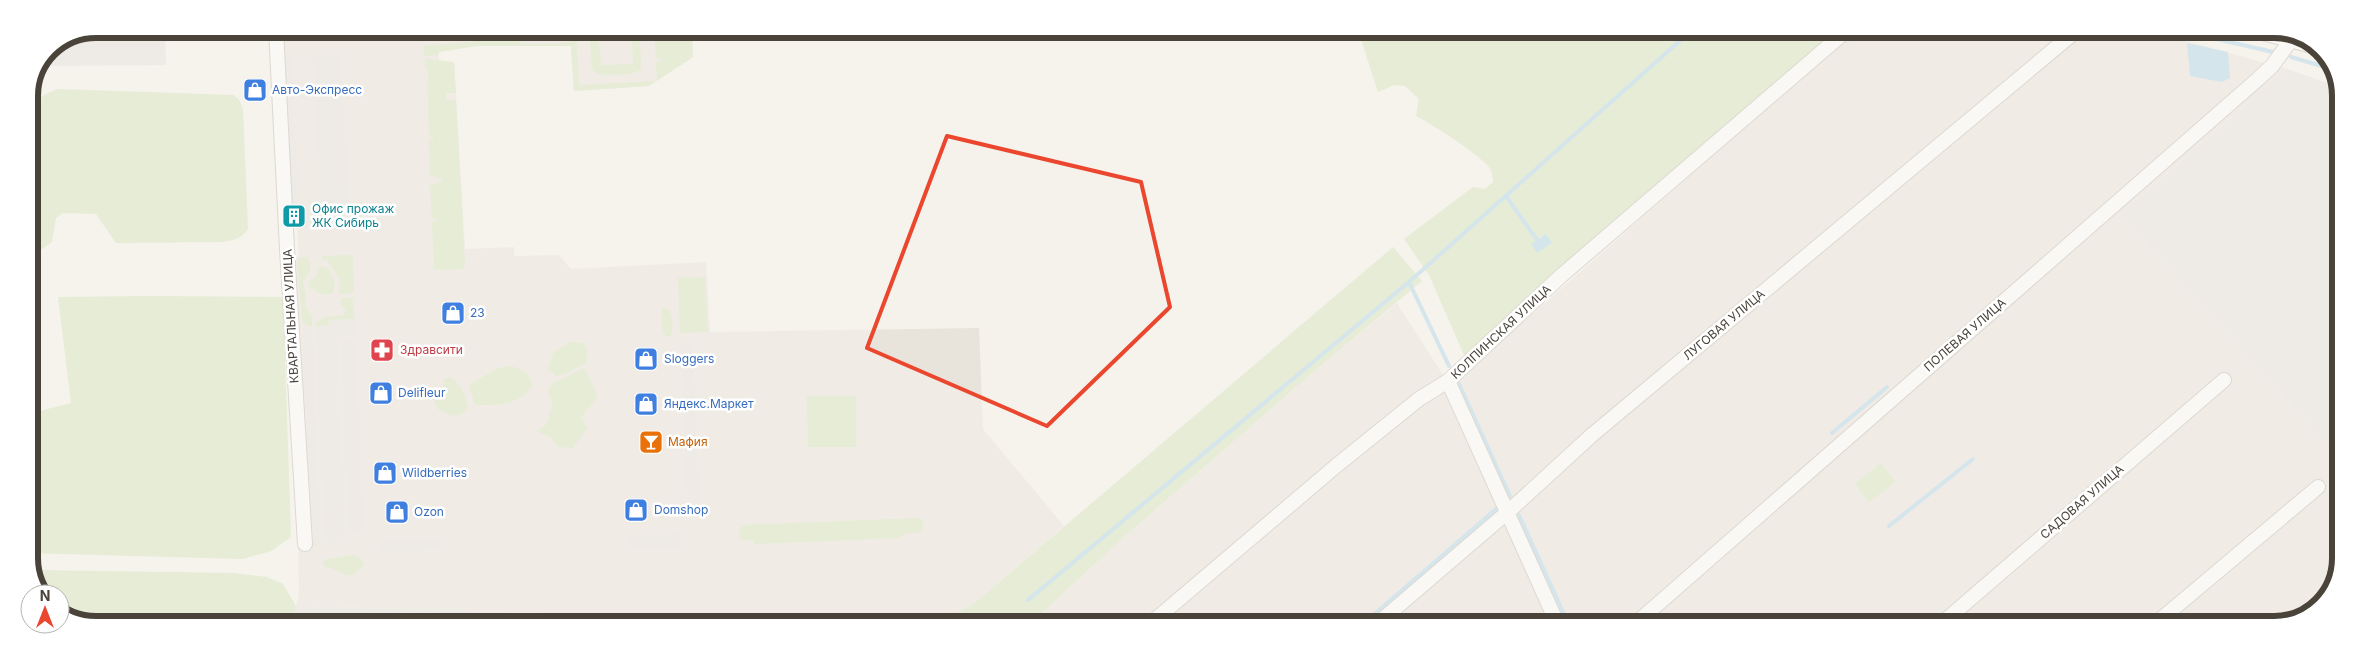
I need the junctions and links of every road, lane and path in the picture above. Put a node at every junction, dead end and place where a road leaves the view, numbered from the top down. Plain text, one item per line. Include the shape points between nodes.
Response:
1 (276, 38) edge
2 (1837, 38) edge
3 (2068, 38) edge
4 (2284, 38) edge
5 (2291, 40) junction
6 (2295, 41) edge
7 (2224, 380) dead end
8 (1448, 381) junction
9 (2318, 487) dead end
10 (1508, 511) junction
11 (305, 544) dead end
12 (1159, 616) edge
13 (1386, 616) edge
14 (1554, 616) edge
15 (1644, 616) edge
16 (1950, 616) edge
17 (2165, 616) edge

1 - 11 street, КВАРТАЛЬНАЯ УЛИЦА
2 - 8 street, КОЛПИНСКАЯ УЛИЦА via 1562,275
3 - 10 street, ЛУГОВАЯ УЛИЦА via 1600,428
4 - 5 street
5 - 6 street
5 - 15 street, ПОЛЕВАЯ УЛИЦА via 2258,79
7 - 16 street, САДОВАЯ УЛИЦА
8 - 10 street
8 - 12 street, КОЛПИНСКАЯ УЛИЦА via 1419,399 1336,466
9 - 17 street
10 - 13 street, ЛУГОВАЯ УЛИЦА
10 - 14 street

